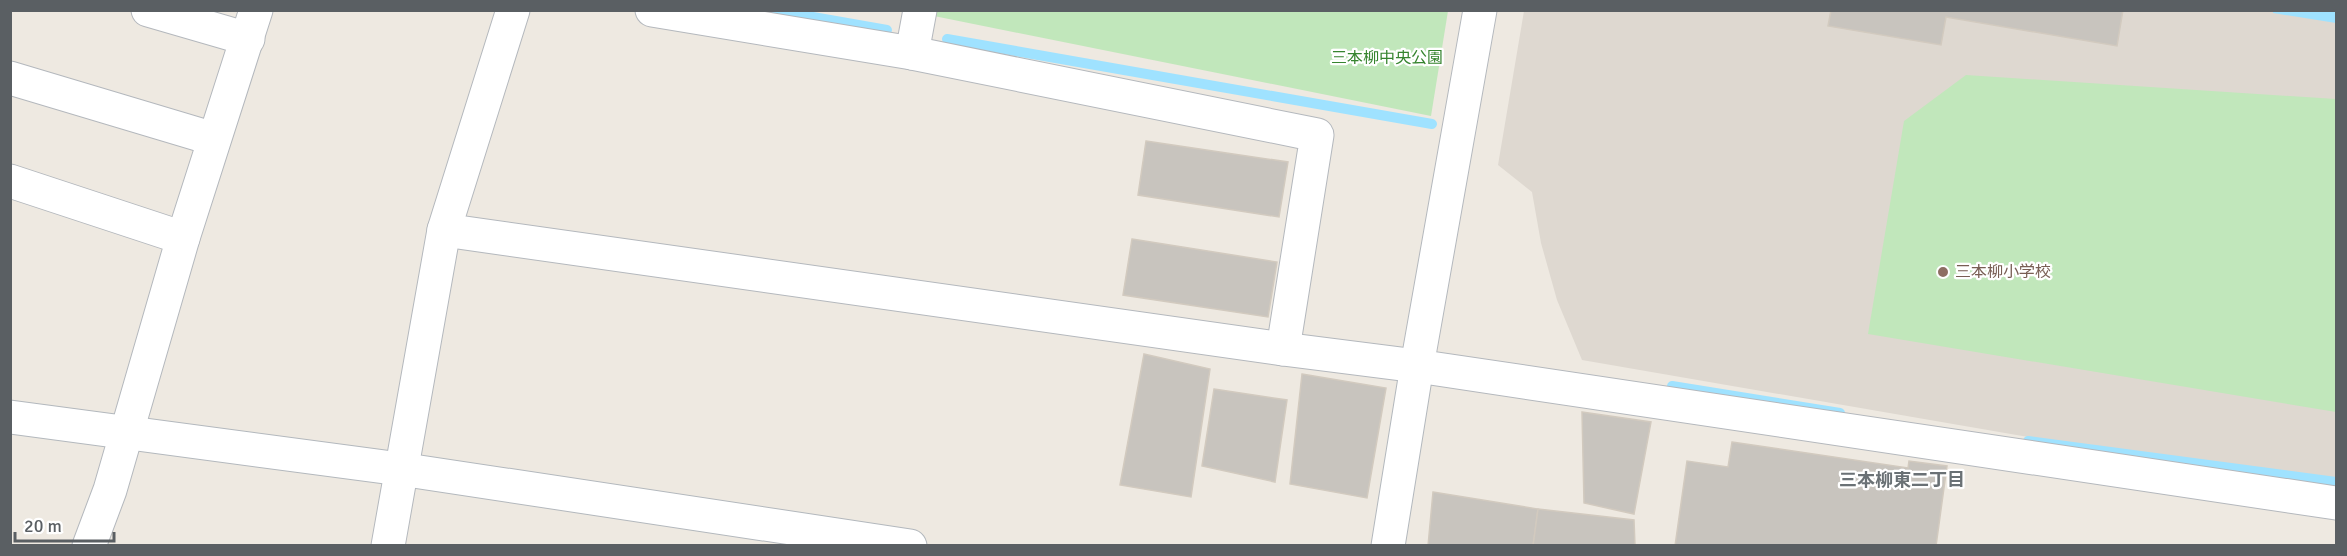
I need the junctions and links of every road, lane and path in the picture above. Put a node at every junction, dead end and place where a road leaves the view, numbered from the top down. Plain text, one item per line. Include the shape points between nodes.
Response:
1 (148, 10) edge
2 (513, 10) edge
3 (652, 10) edge
4 (920, 10) edge
5 (1480, 10) edge
6 (252, 25) edge
7 (912, 53) junction
8 (10, 78) edge
9 (214, 139) junction
10 (10, 181) edge
11 (444, 230) junction
12 (183, 238) junction
13 (1283, 349) junction
14 (1417, 366) junction
15 (10, 417) edge
16 (126, 434) junction
17 (400, 469) junction
18 (2337, 502) edge
19 (89, 546) edge
20 (388, 546) edge
21 (910, 546) edge
22 (1388, 546) edge

1 - 6 street
2 - 11 street
3 - 7 street
4 - 7 street
5 - 14 street
6 - 9 street
7 - 13 street via 1317,135
8 - 9 street
9 - 12 street
10 - 12 street
11 - 13 street
11 - 17 street
12 - 16 street
13 - 14 street
14 - 18 street
14 - 22 street
15 - 16 street
16 - 17 street
16 - 19 street
17 - 20 street
17 - 21 street

